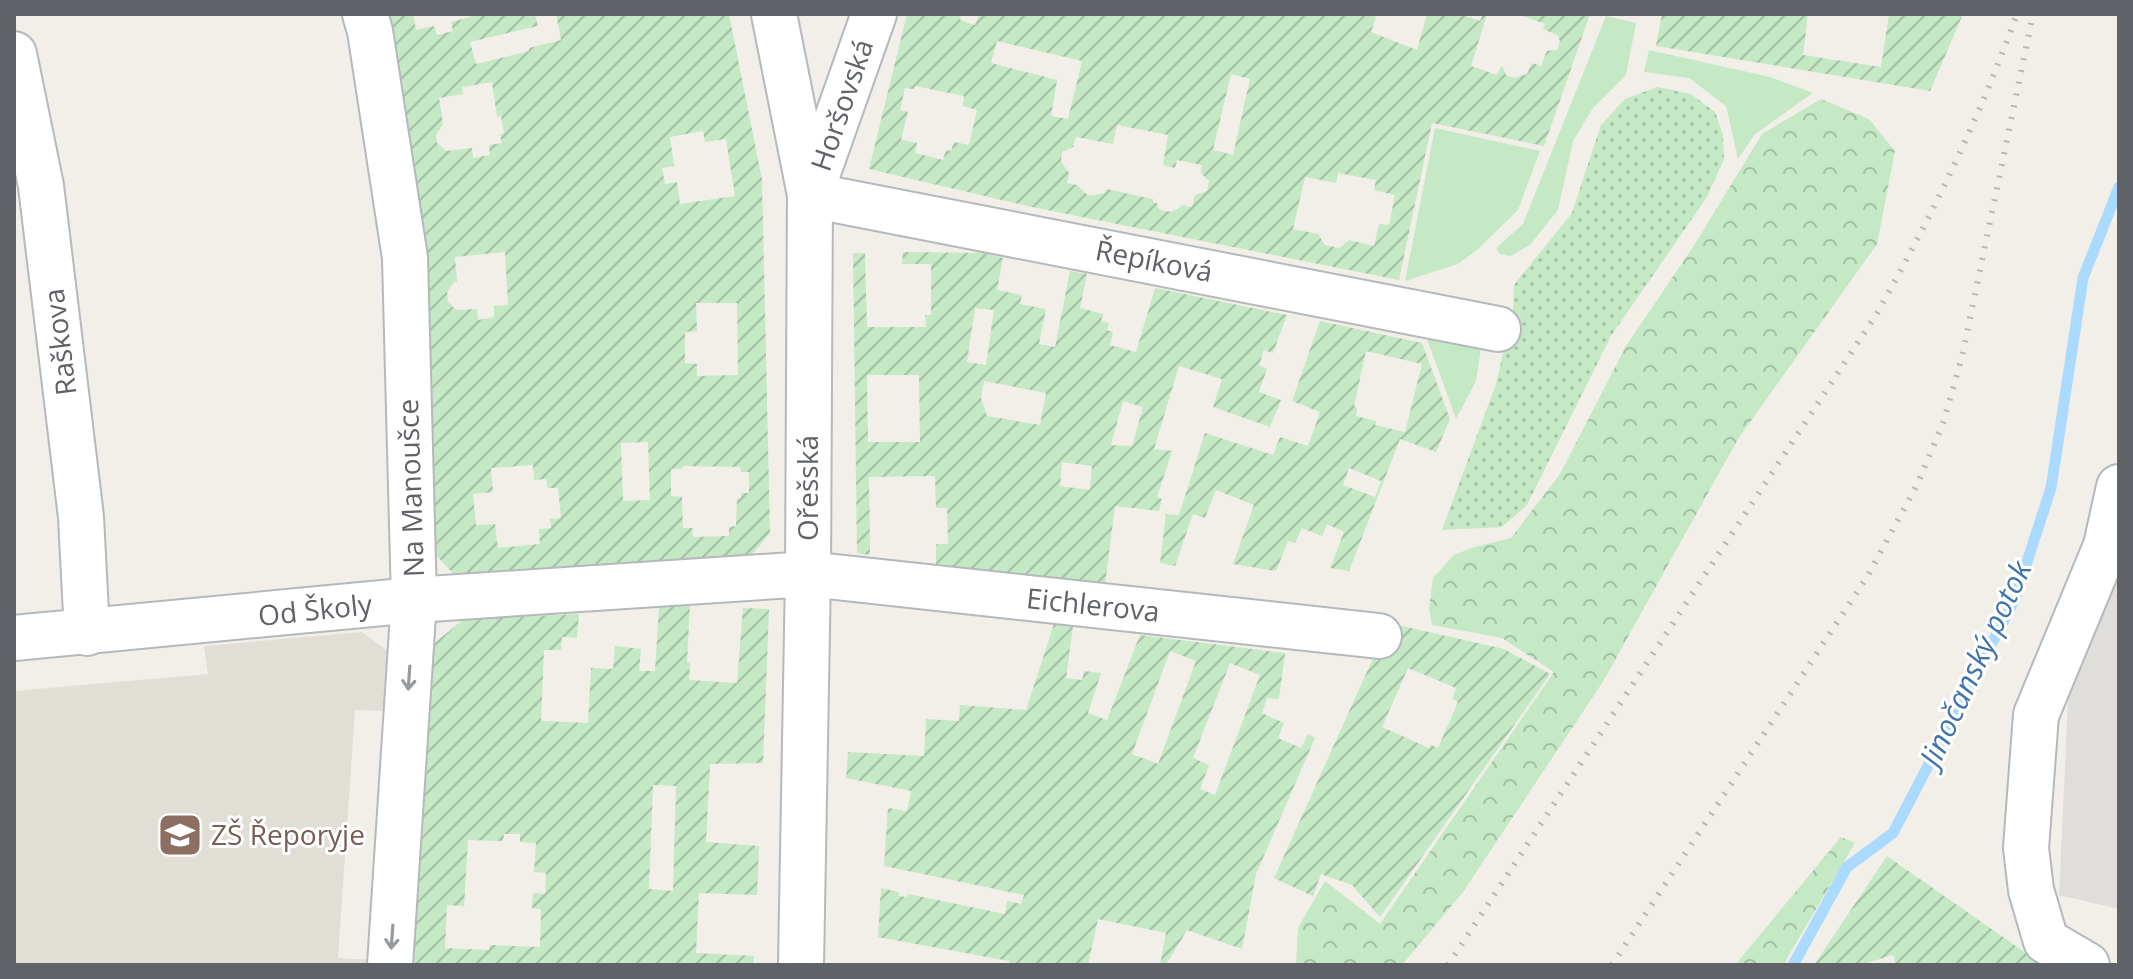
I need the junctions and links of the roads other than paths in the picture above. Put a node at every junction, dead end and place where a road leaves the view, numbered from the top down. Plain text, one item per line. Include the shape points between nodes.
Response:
1 (365, 14) edge
2 (774, 14) edge
3 (874, 14) edge
4 (14, 54) edge
5 (810, 195) junction
6 (1498, 329) dead end
7 (2119, 487) edge
8 (808, 574) junction
9 (414, 600) junction
10 (87, 633) junction
11 (1379, 636) dead end
12 (14, 638) edge
13 (390, 965) edge
14 (801, 965) edge
15 (2087, 965) edge

1 - 9 street, Na Manoušce via 405,258
2 - 5 street, Ořešská
3 - 5 street, Horšovská
4 - 10 street, Raškova via 41,186 81,517
5 - 6 street, Řepíková
5 - 8 street, Ořešská
7 - 15 street via 2106,546 2036,715 2026,848 2046,941
8 - 9 street, Od Školy
8 - 11 street, Eichlerova
8 - 14 street, Ořešská
9 - 10 street, Od Školy
9 -> 13 street, Na Manoušce
10 - 12 street, Od Školy

